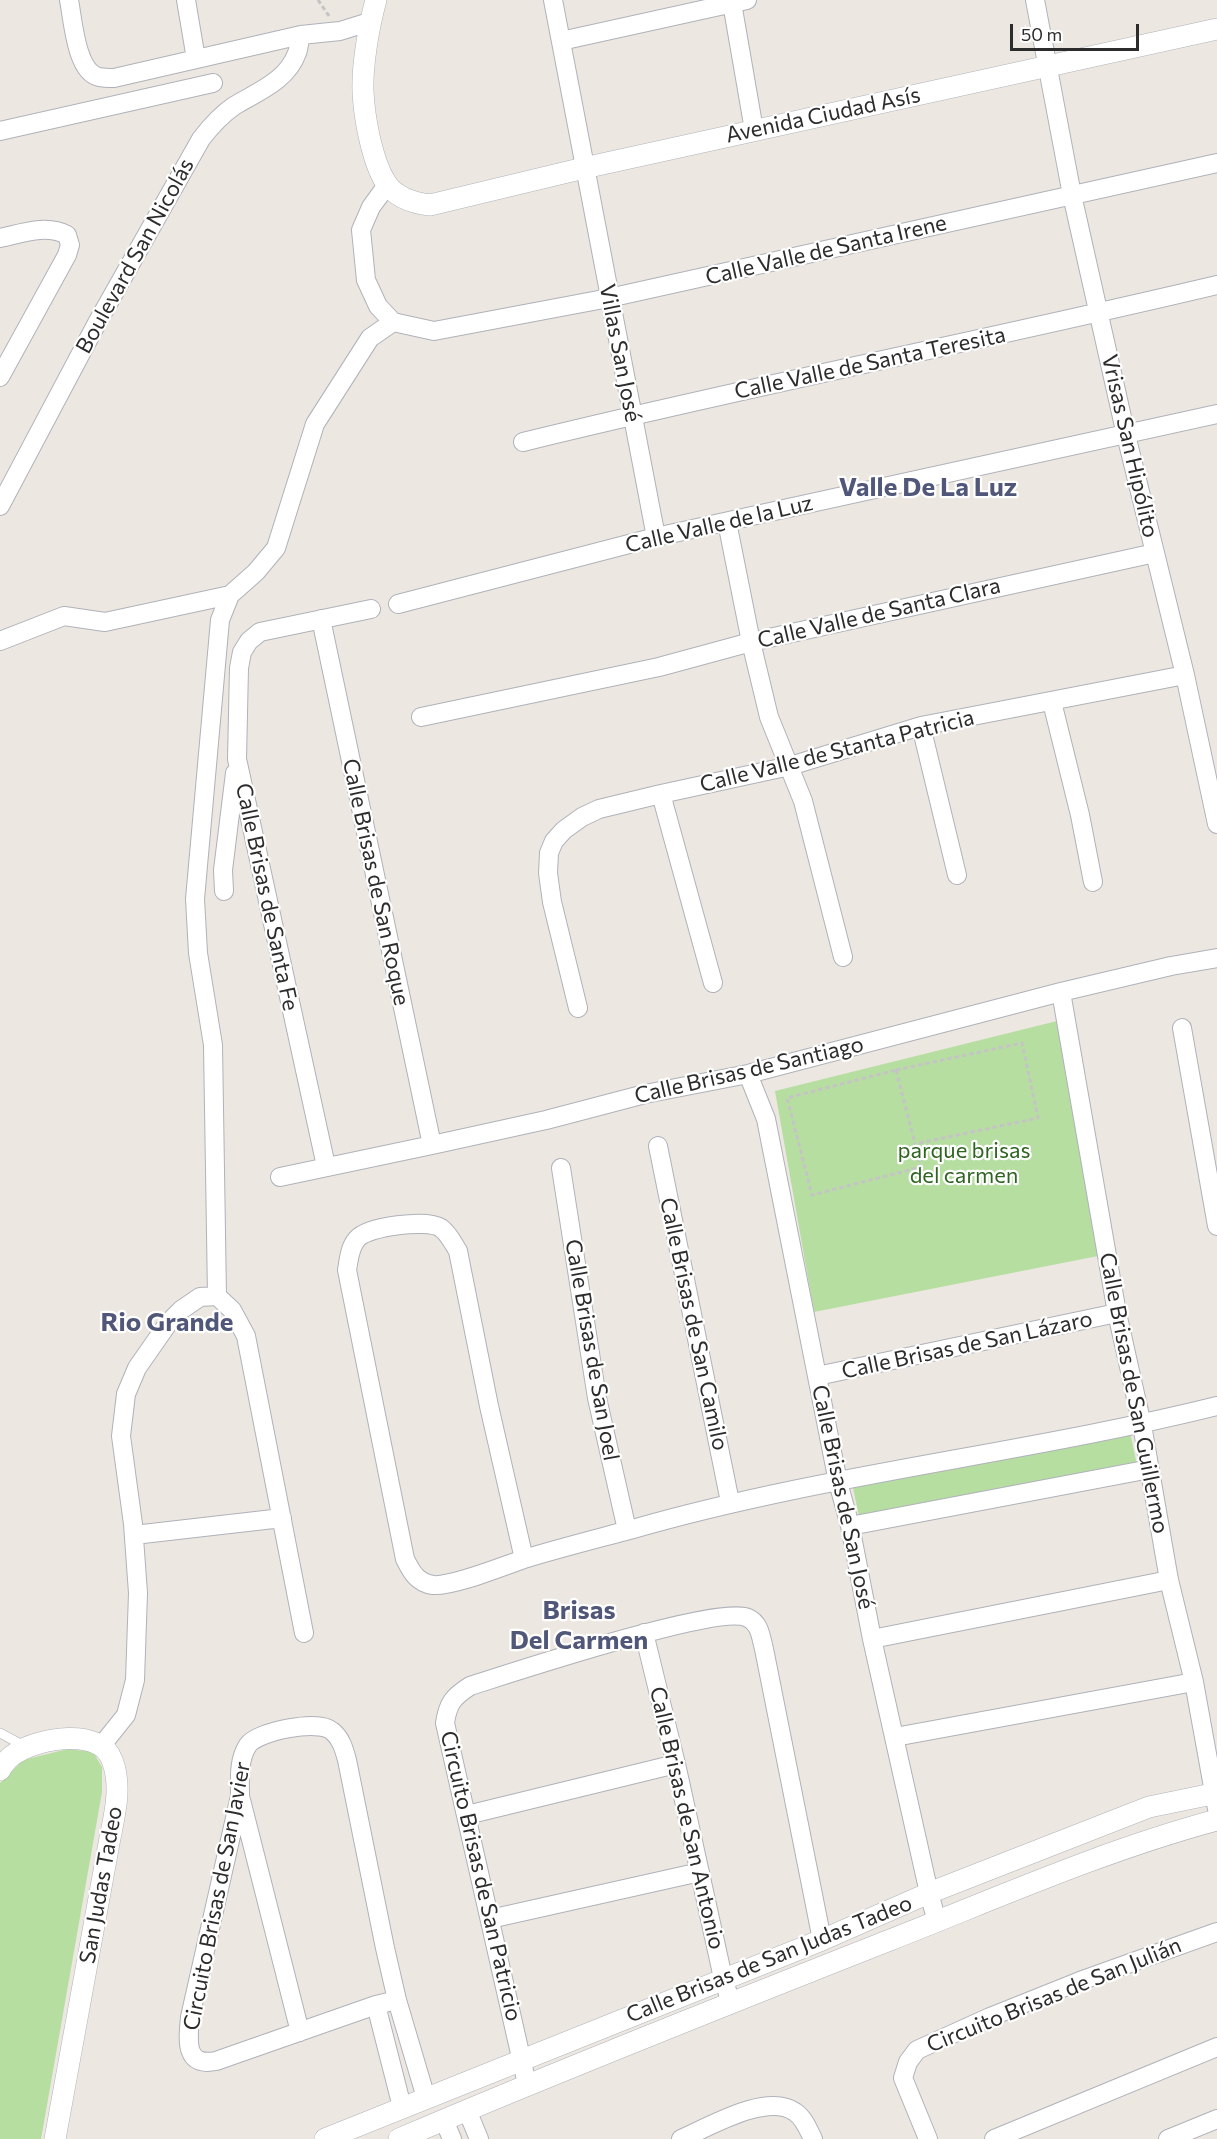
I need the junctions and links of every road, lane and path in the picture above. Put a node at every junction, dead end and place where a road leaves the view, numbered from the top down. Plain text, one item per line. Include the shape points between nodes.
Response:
1 (69, 0) edge
2 (186, 0) edge
3 (375, 0) edge
4 (553, 0) edge
5 (1035, 0) edge
6 (739, 2) edge
7 (369, 22) junction
8 (1217, 29) edge
9 (301, 35) junction
10 (561, 41) junction
11 (196, 58) junction
12 (1047, 67) junction
13 (213, 83) dead end
14 (754, 130) junction
15 (0, 131) edge
16 (1217, 163) edge
17 (584, 168) junction
18 (387, 185) junction
19 (1072, 195) junction
20 (0, 238) edge
21 (1217, 285) edge
22 (609, 298) junction
23 (1100, 313) junction
24 (393, 322) junction
25 (0, 377) edge
26 (1217, 414) edge
27 (631, 415) junction
28 (1126, 435) junction
29 (523, 442) dead end
30 (0, 506) edge
31 (727, 522) junction
32 (656, 537) junction
33 (1155, 553) junction
34 (230, 595) junction
35 (398, 604) dead end
36 (371, 609) dead end
37 (321, 619) junction
38 (0, 641) edge
39 (751, 642) junction
40 (1185, 675) junction
41 (1052, 702) junction
42 (421, 717) dead end
43 (921, 726) junction
44 (237, 759) junction
45 (790, 766) junction
46 (661, 794) junction
47 (1217, 824) edge
48 (957, 875) dead end
49 (1093, 882) dead end
50 (224, 891) dead end
51 (843, 957) dead end
52 (1217, 958) edge
53 (713, 983) dead end
54 (1061, 992) junction
55 (579, 1008) dead end
56 (1182, 1028) dead end
57 (896, 1070) junction
58 (748, 1074) junction
59 (915, 1144) junction
60 (432, 1146) junction
61 (658, 1146) dead end
62 (326, 1166) junction
63 (561, 1168) dead end
64 (280, 1177) dead end
65 (1217, 1226) edge
66 (208, 1297) junction
67 (1117, 1313) junction
68 (817, 1376) junction
69 (1217, 1406) edge
70 (1142, 1425) junction
71 (1150, 1469) junction
72 (838, 1482) junction
73 (730, 1502) junction
74 (282, 1518) junction
75 (850, 1526) junction
76 (627, 1530) junction
77 (134, 1535) junction
78 (524, 1559) junction
79 (1169, 1580) junction
80 (644, 1633) junction
81 (304, 1634) dead end
82 (872, 1639) junction
83 (1194, 1682) junction
84 (0, 1733) edge
85 (895, 1737) junction
86 (102, 1745) junction
87 (26, 1747) junction
88 (676, 1764) junction
89 (0, 1770) edge
90 (240, 1796) junction
91 (1216, 1798) edge
92 (467, 1815) junction
93 (1217, 1820) edge
94 (700, 1872) junction
95 (928, 1893) junction
96 (490, 1919) junction
97 (937, 1922) junction
98 (1217, 1932) edge
99 (822, 1940) junction
100 (723, 1978) junction
101 (397, 2000) junction
102 (731, 2003) junction
103 (376, 2005) junction
104 (300, 2032) junction
105 (1217, 2047) edge
106 (522, 2059) junction
107 (527, 2084) junction
108 (426, 2098) junction
109 (402, 2107) junction
110 (467, 2110) junction
111 (1217, 2119) edge
112 (448, 2130) edge
113 (55, 2139) edge
114 (325, 2139) edge
115 (399, 2139) edge
116 (478, 2139) edge
117 (681, 2139) edge
118 (813, 2139) edge
119 (928, 2139) edge
120 (994, 2139) edge
121 (1168, 2139) edge

1 - 11 street via 79,54 88,71 98,77 114,78
2 - 11 street
3 - 7 street
4 - 10 street, Villas San José
5 - 12 street, Vrisas San Hipólito
6 - 10 street
6 - 14 street
7 - 9 street via 340,31
7 - 18 street via 363,90 376,162
8 - 12 street, Avenida Ciudad Asís
9 - 11 street
9 - 30 street, Boulevard San Nicolás via 297,54 286,71 222,115 201,139
10 - 17 street, Villas San José
12 - 14 street, Avenida Ciudad Asís
12 - 19 street, Vrisas San Hipólito
13 - 15 street
14 - 17 street, Avenida Ciudad Asís
16 - 19 street, Calle Valle de Santa Irene
17 - 18 street, Avenida Ciudad Asís via 430,205 401,197
17 - 22 street, Villas San José
18 - 24 street via 370,207 361,230 366,280 378,306
19 - 22 street, Calle Valle de Santa Irene
19 - 23 street, Vrisas San Hipólito
20 - 25 street via 48,229 67,236 70,245
21 - 23 street, Calle Valle de Santa Teresita
22 - 24 street, Calle Valle de Santa Irene via 434,331
22 - 27 street, Villas San José
23 - 27 street, Calle Valle de Santa Teresita
23 - 28 street, Vrisas San Hipólito
24 - 34 street via 370,338 315,424 276,548
26 - 28 street, Calle Valle de la Luz
27 - 29 street, Calle Valle de Santa Teresita
27 - 32 street, Villas San José
28 - 31 street, Calle Valle de la Luz
28 - 33 street, Vrisas San Hipólito
31 - 32 street, Calle Valle de la Luz
31 - 39 street
32 - 35 street, Calle Valle de la Luz
33 - 39 street, Calle Valle de Santa Clara
33 - 40 street, Vrisas San Hipólito
34 - 38 street via 105,622 64,616
34 - 66 street via 220,620 195,899 198,953 213,1045
36 - 37 street
37 - 44 street, Calle Brisas de Santa Fe via 260,632 242,652
37 - 60 street, Calle Brisas de San Roque
39 - 42 street, Calle Valle de Santa Clara via 658,667
39 - 45 street via 769,717
40 - 41 street, Calle Valle de Stanta Patricia
40 - 47 street, Vrisas San Hipólito
41 - 43 street, Calle Valle de Stanta Patricia
41 - 49 street
43 - 45 street, Calle Valle de Stanta Patricia
43 - 48 street
44 - 50 street via 223,870
44 - 62 street, Calle Brisas de Santa Fe
45 - 46 street, Calle Valle de Stanta Patricia
45 - 51 street via 803,801
46 - 53 street
46 - 55 street, Calle Valle de Stanta Patricia via 582,817 564,830 549,853 552,902
52 - 54 street, Calle Brisas de Santiago
54 - 58 street, Calle Brisas de Santiago
54 - 67 street, Calle Brisas de San Guillermo
56 - 65 street
57 - 59 path
57 - 59 path via 1022,1043 1038,1118
57 - 59 path via 787,1098 812,1195 921,1167
58 - 60 street, Calle Brisas de Santiago via 645,1094
58 - 68 street, Calle Brisas de San José via 766,1119
60 - 62 street, Calle Brisas de Santiago
61 - 73 street, Calle Brisas de San Camilo
62 - 64 street, Calle Brisas de Santiago
63 - 76 street, Calle Brisas de San Joel via 597,1398
66 - 74 street via 232,1310 246,1336
66 - 77 street via 181,1310 169,1322 137,1368 126,1394 121,1436
67 - 68 street, Calle Brisas de San Lázaro
67 - 70 street, Calle Brisas de San Guillermo
68 - 72 street, Calle Brisas de San José
69 - 70 street
70 - 71 street, Calle Brisas de San Guillermo
70 - 72 street
71 - 75 street
71 - 79 street, Calle Brisas de San Guillermo
72 - 73 street
72 - 75 street, Calle Brisas de San José
73 - 76 street
74 - 77 street
74 - 81 street
75 - 82 street, Calle Brisas de San José
76 - 78 street
77 - 86 street via 138,1593 135,1680 126,1715
78 - 78 street via 439,1585 417,1579 405,1559 347,1270 356,1240 373,1229 424,1224 440,1227 458,1251
79 - 82 street
79 - 83 street, Calle Brisas de San Guillermo
80 - 88 street, Calle Brisas de San Antonio
80 - 92 street, Circuito Brisas de San Patricio via 470,1686 453,1699 445,1723
80 - 99 street, Circuito Brisas de San Patricio via 731,1615 748,1618 759,1628
82 - 85 street, Calle Brisas de San José
83 - 85 street
83 - 91 street, Calle Brisas de San Guillermo
84 - 87 lane
85 - 95 street, Calle Brisas de San José
86 - 87 street via 73,1738
86 - 113 street, San Judas Tadeo via 112,1759 117,1797
87 - 89 street via 13,1754
88 - 92 street
88 - 94 street, Calle Brisas de San Antonio
90 - 101 street, Circuito Brisas de San Javier via 243,1754 258,1736 316,1725 333,1731 342,1742
90 - 104 street
90 - 104 street, Circuito Brisas de San Javier via 190,2017 191,2054 204,2064
91 - 95 street, Calle Brisas de San Judas Tadeo via 1149,1807
92 - 96 street, Circuito Brisas de San Patricio
93 - 97 street, Calle Brisas de San Judas Tadeo via 1116,1852
94 - 96 street
94 - 100 street, Calle Brisas de San Antonio
95 - 97 street, Calle Brisas de San José
95 - 99 street, Calle Brisas de San Judas Tadeo
96 - 106 street, Circuito Brisas de San Patricio
97 - 102 street, Calle Brisas de San Judas Tadeo
98 - 119 street, Circuito Brisas de San Julián via 1080,1981 917,2050 903,2078
99 - 100 street, Calle Brisas de San Judas Tadeo
100 - 102 street, Calle Brisas de San Antonio
100 - 106 street, Calle Brisas de San Judas Tadeo
101 - 103 street, Circuito Brisas de San Javier
101 - 108 street, Circuito Brisas de San Javier
102 - 107 street, Calle Brisas de San Judas Tadeo
103 - 104 street, Circuito Brisas de San Javier
103 - 109 street
105 - 120 street
106 - 107 street, Circuito Brisas de San Patricio
106 - 108 street, Calle Brisas de San Judas Tadeo
107 - 110 street, Calle Brisas de San Judas Tadeo
108 - 109 street, Calle Brisas de San Judas Tadeo
109 - 114 street, Calle Brisas de San Judas Tadeo
110 - 112 street, Calle Brisas de San Judas Tadeo
110 - 116 street
111 - 121 street
112 - 115 street, Calle Brisas de San Judas Tadeo
117 - 118 street via 747,2110 775,2104 796,2112

